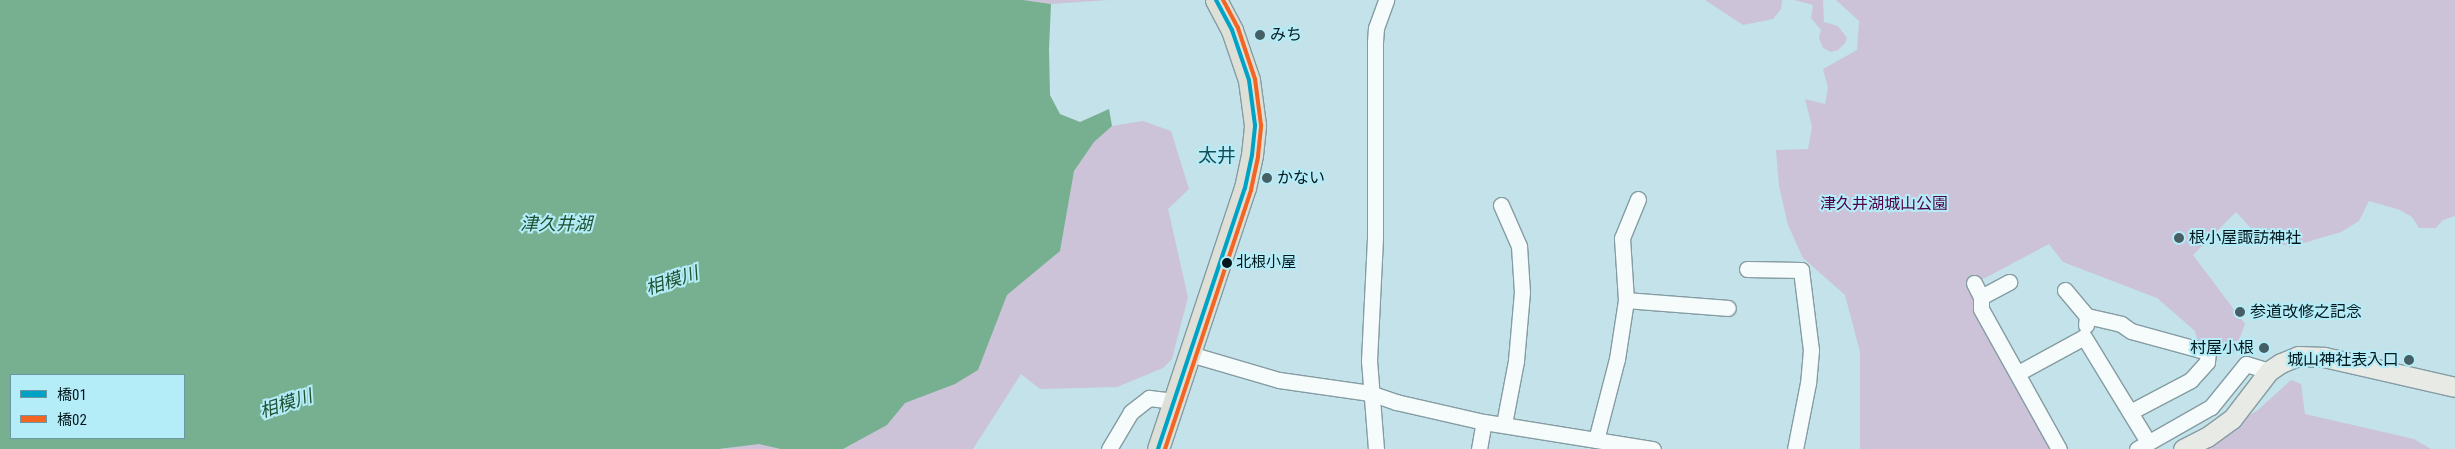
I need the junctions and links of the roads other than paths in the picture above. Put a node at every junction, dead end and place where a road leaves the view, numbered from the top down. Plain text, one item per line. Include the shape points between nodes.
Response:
1 (1216, 0) edge
2 (1381, 4) edge
3 (1638, 199) dead end
4 (1501, 205) dead end
5 (1747, 269) dead end
6 (2009, 282) dead end
7 (1974, 283) dead end
8 (2065, 290) dead end
9 (1982, 297) junction
10 (1626, 300) junction
11 (1728, 308) dead end
12 (2087, 316) junction
13 (2084, 337) junction
14 (1190, 354) junction
15 (2269, 371) junction
16 (2018, 373) junction
17 (2455, 387) edge
18 (1370, 393) junction
19 (1174, 400) junction
20 (2130, 412) junction
21 (1484, 422) junction
22 (1504, 424) junction
23 (1596, 440) junction
24 (2142, 446) edge
25 (1109, 449) edge
26 (1158, 449) edge
27 (1376, 449) edge
28 (1479, 449) edge
29 (1653, 449) edge
30 (1795, 449) edge
31 (2059, 449) edge
32 (2183, 449) edge

1 - 14 highway via 1247,70 1254,112 1254,145 1245,188
2 - 18 street via 1374,42 1376,237
3 - 10 street via 1622,238
4 - 22 street via 1519,246 1522,292 1516,361
5 - 30 street via 1800,270 1811,350
6 - 9 street
7 - 9 street
8 - 12 street
9 - 16 street via 1981,309
10 - 11 street
10 - 23 street via 1616,359
12 - 13 street
12 - 20 street via 2121,324 2132,332 2208,352 2207,362 2191,380
13 - 16 street
13 - 20 street
14 - 18 street via 1279,380
14 - 19 highway
15 - 17 main road via 2292,358 2317,356
15 - 24 street via 2246,364 2211,407
15 - 32 main road via 2232,419
16 - 31 street
18 - 21 street
18 - 27 street
19 - 25 street via 1149,398 1131,412
19 - 26 highway
20 - 24 street
21 - 22 street
21 - 28 street
22 - 23 street
23 - 29 street

